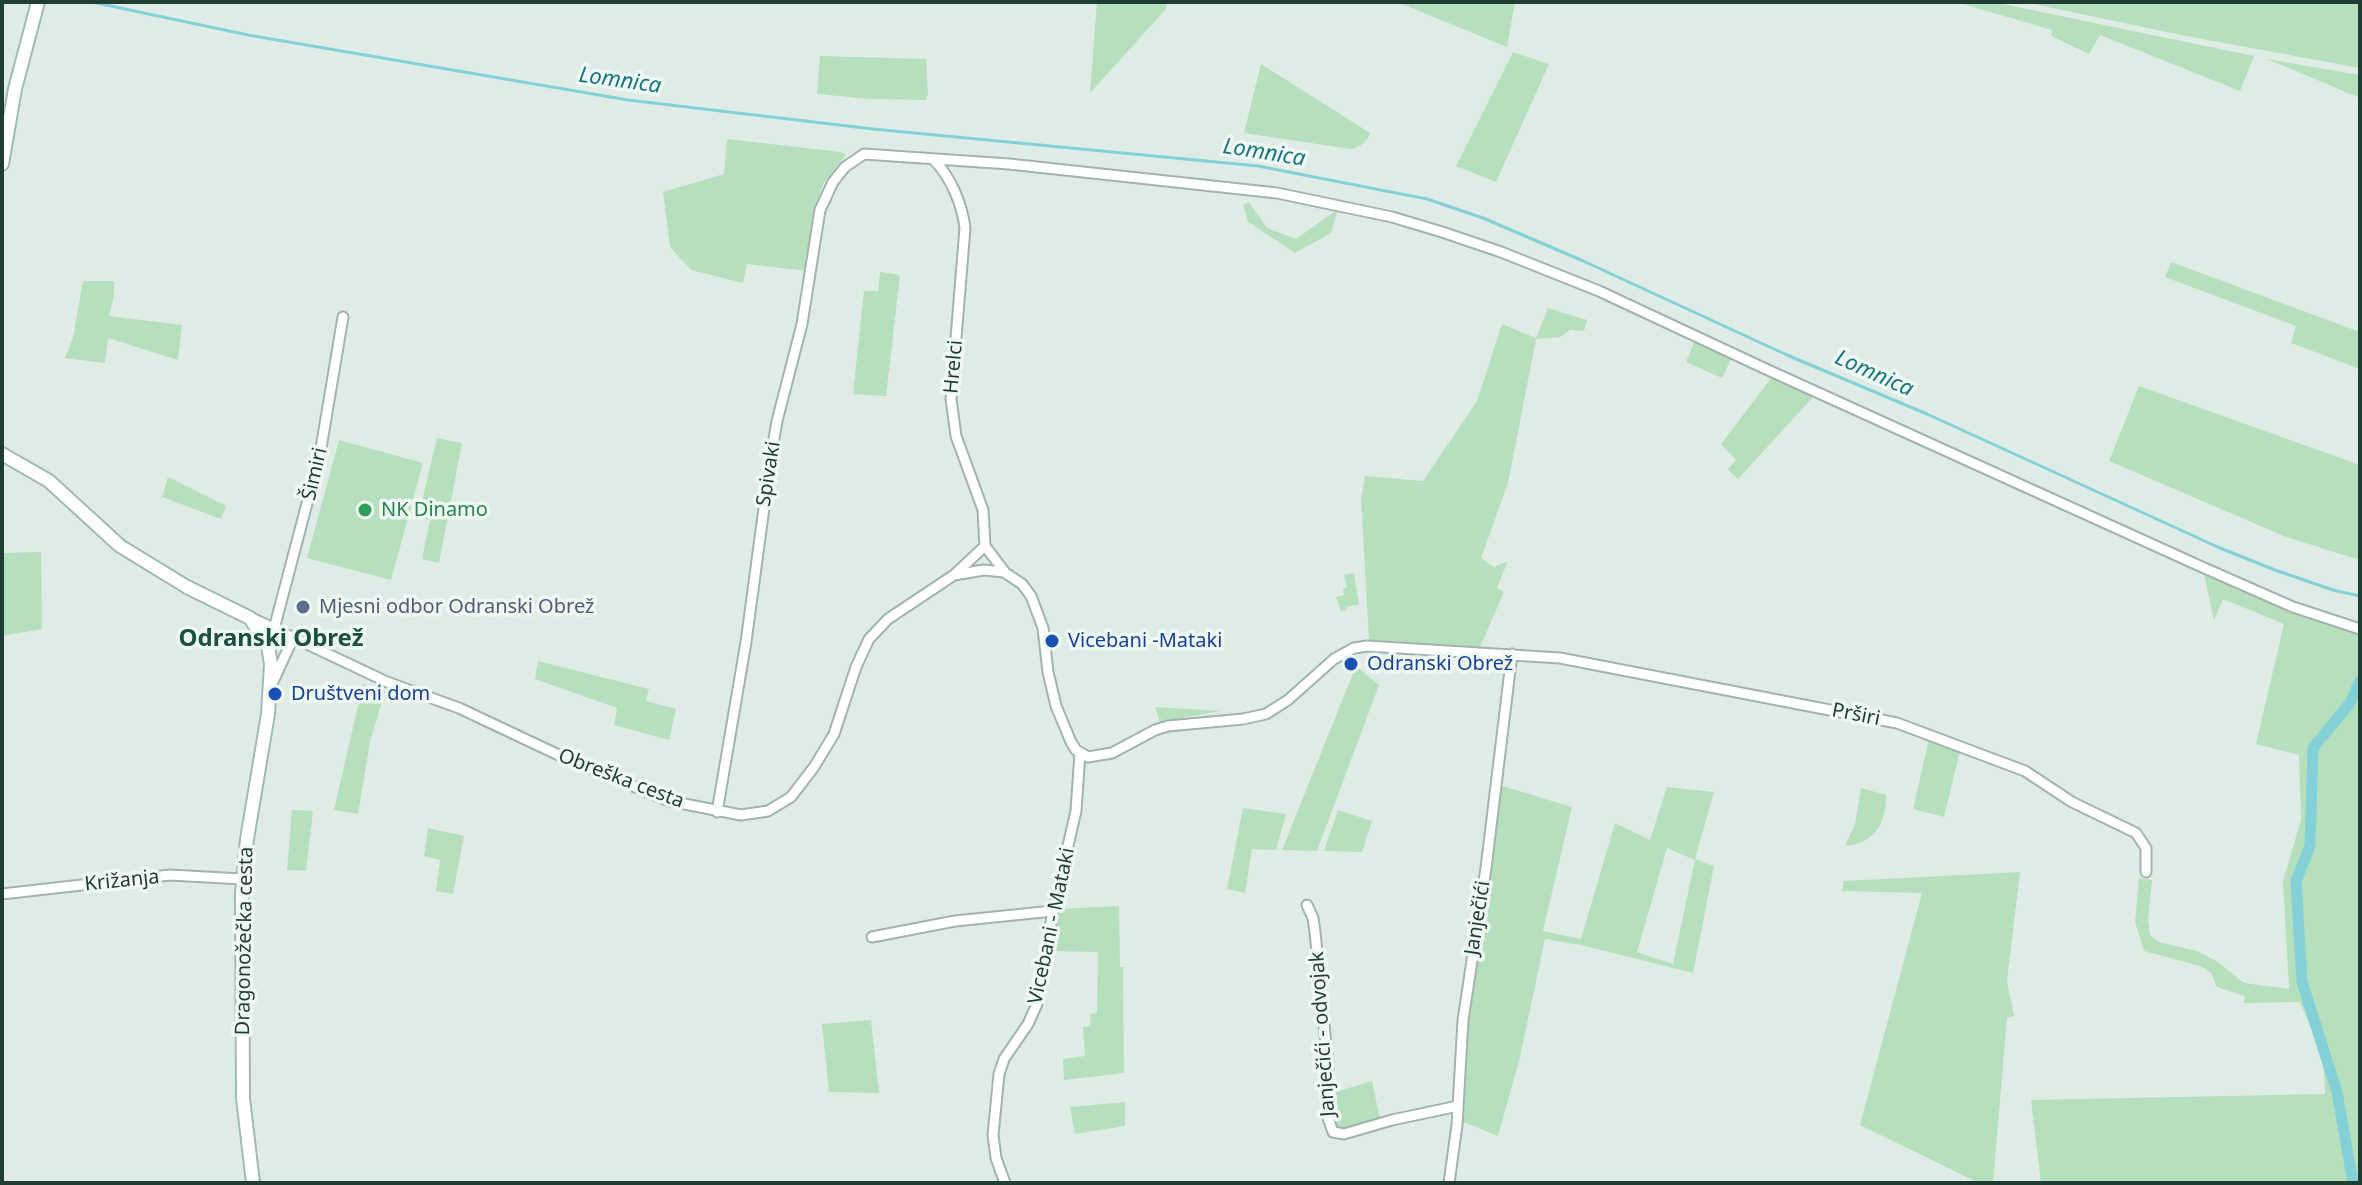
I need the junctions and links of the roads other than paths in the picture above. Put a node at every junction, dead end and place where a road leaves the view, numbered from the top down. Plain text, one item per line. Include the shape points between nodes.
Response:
1 (36, 11) edge
2 (933, 159) junction
3 (2, 164) edge
4 (343, 317) dead end
5 (2, 454) edge
6 (985, 546) junction
7 (1004, 572) junction
8 (954, 575) junction
9 (244, 614) junction
10 (274, 629) junction
11 (2360, 629) edge
12 (293, 638) junction
13 (1512, 654) junction
14 (270, 687) junction
15 (1080, 753) junction
16 (717, 812) junction
17 (2146, 872) dead end
18 (242, 879) junction
19 (2, 894) edge
20 (1307, 905) dead end
21 (1053, 911) junction
22 (872, 937) dead end
23 (1458, 1106) junction
24 (253, 1183) edge
25 (1005, 1183) edge
26 (1449, 1183) edge

1 - 3 main road
2 - 6 street, Hrelci via 964,218 951,410 983,510
2 - 11 street via 1277,193 1442,232 1599,291 2293,607
2 - 16 street, Spivaki via 864,154 833,182 820,210 802,324 771,456
4 - 10 street, Šimiri via 320,454
5 - 9 main road, Obreška cesta via 49,481 120,546
6 - 7 street
6 - 8 street
7 - 8 street, Obreška cesta
7 - 15 street via 1022,584 1039,610 1056,706
8 - 16 street, Obreška cesta via 888,619 869,639 834,734 791,797 754,814
9 - 10 street, Obreška cesta
9 - 14 main road, Dragonožečka cesta via 268,646
10 - 12 street, Obreška cesta
12 - 14 street
12 - 16 street, Obreška cesta via 669,801
13 - 15 street via 1354,648 1266,714 1168,726 1112,753
13 - 17 street, Prširi via 1595,664 1897,723 2025,771 2072,802 2136,833 2146,848
13 - 23 street, Janječići via 1467,984
14 - 18 main road, Dragonožečka cesta
15 - 21 street, Vicebani - Mataki via 1076,811
18 - 19 street, Križanja via 170,875
18 - 24 main road, Dragonožečka cesta via 243,1098
20 - 23 street, Janječići - odvojak via 1315,932 1333,1132 1344,1134
21 - 22 street via 955,921
21 - 25 street, Vicebani - Mataki via 1035,1011 999,1074 993,1135
23 - 26 street, Janječići

